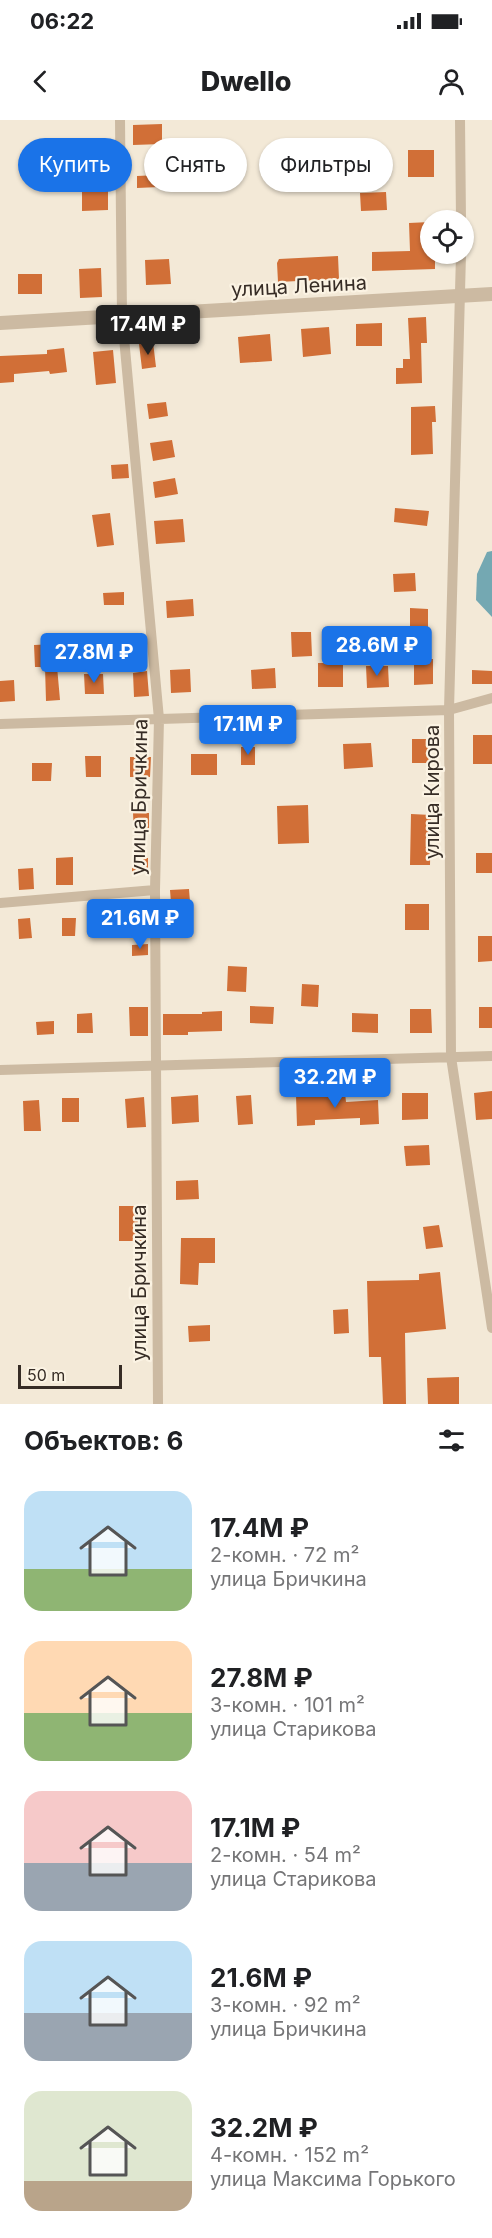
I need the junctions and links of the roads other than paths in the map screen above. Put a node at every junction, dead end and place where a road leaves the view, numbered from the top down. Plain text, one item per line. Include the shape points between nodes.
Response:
1 (120, 120) edge
2 (460, 120) edge
3 (460, 210) edge
4 (461, 264) edge
5 (492, 294) edge
6 (461, 296) junction
7 (122, 316) junction
8 (0, 324) edge
9 (492, 698) edge
10 (449, 710) junction
11 (159, 719) junction
12 (0, 724) edge
13 (154, 890) junction
14 (0, 903) edge
15 (492, 1056) edge
16 (451, 1057) junction
17 (156, 1067) junction
18 (0, 1070) edge
19 (492, 1328) edge
20 (158, 1404) edge

1 - 7 street, улица Бричкина
2 - 3 street
4 - 6 street, улица Кирова
5 - 6 street, улица Ленина
6 - 7 street, улица Ленина
6 - 10 street, улица Кирова
7 - 8 street, улица Ленина
7 - 11 street, улица Бричкина
9 - 10 street
10 - 11 street
10 - 16 street, улица Кирова
11 - 12 street
11 - 13 street, улица Бричкина
13 - 14 street
13 - 17 street, улица Бричкина
15 - 16 street
16 - 17 street
16 - 19 street, улица Кирова
17 - 18 street
17 - 20 street, улица Бричкина

